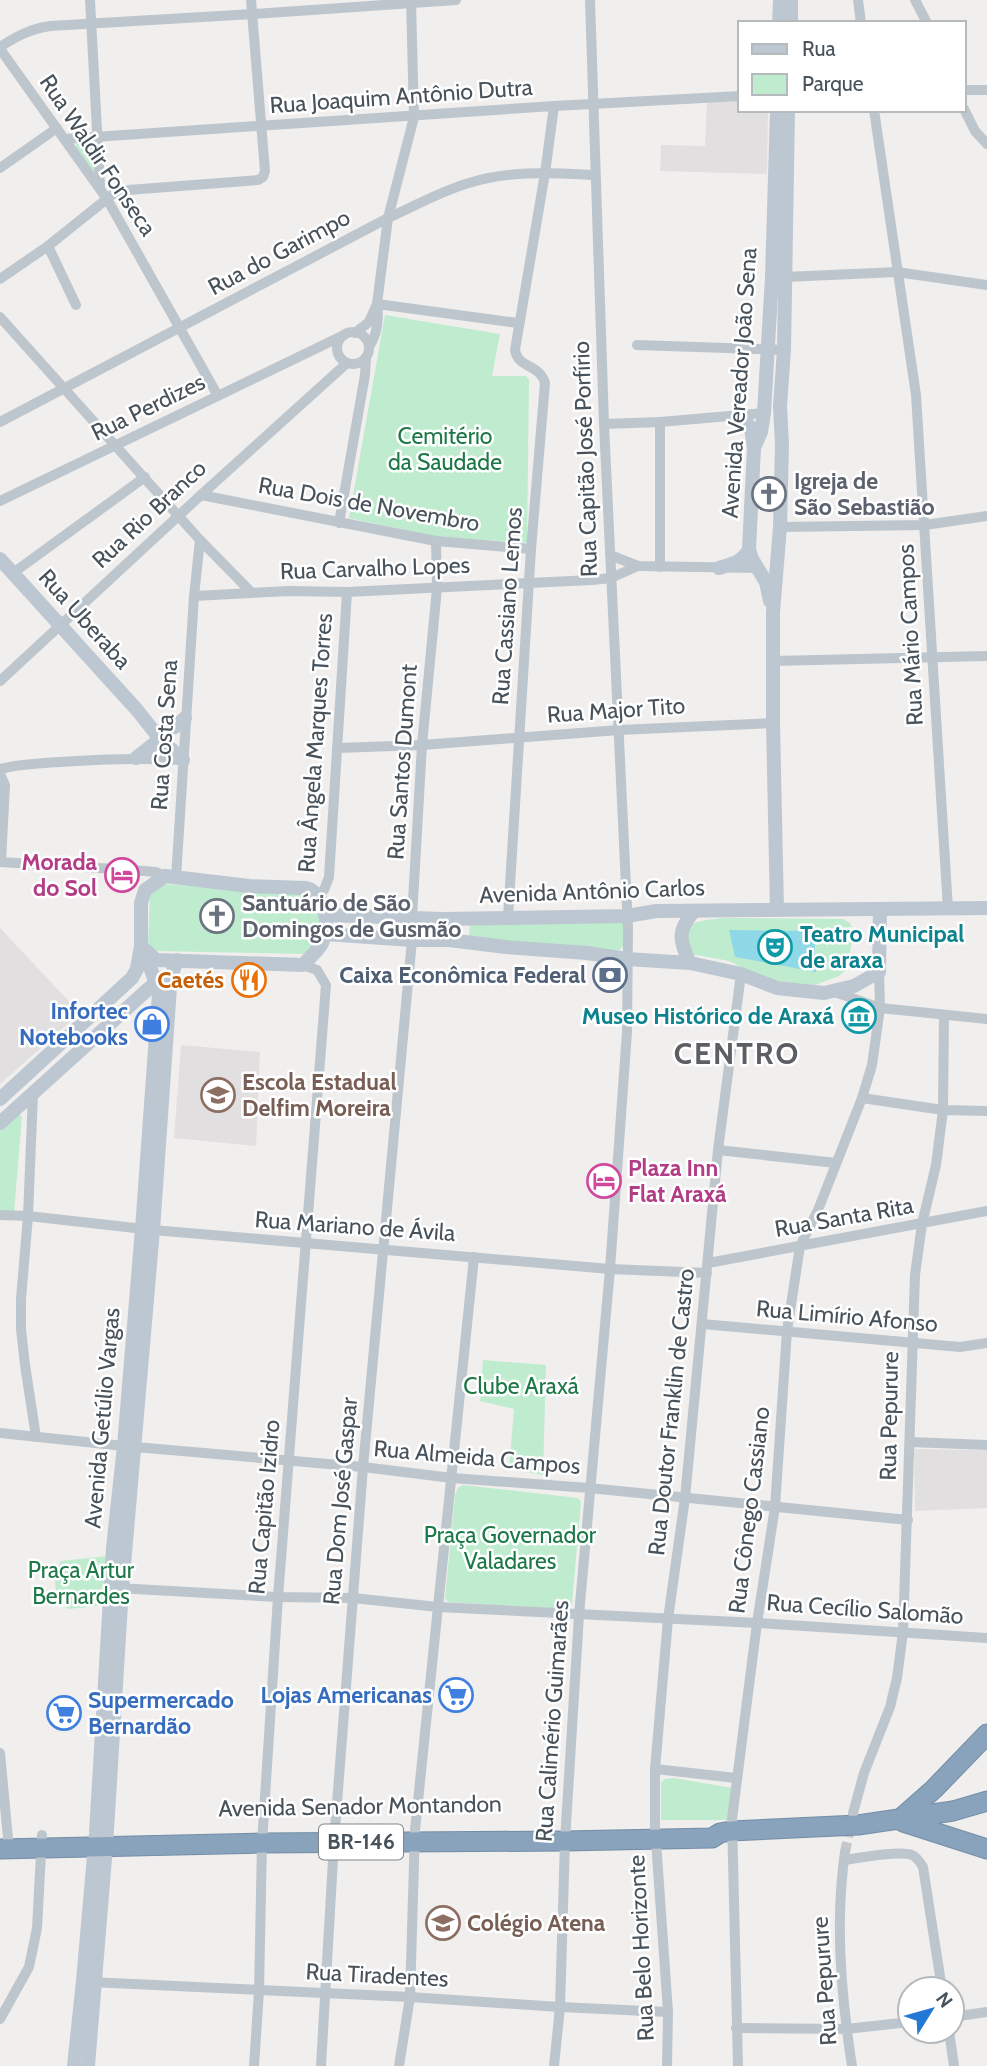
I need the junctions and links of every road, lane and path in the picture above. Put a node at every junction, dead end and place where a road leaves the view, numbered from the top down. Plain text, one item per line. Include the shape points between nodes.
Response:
1 (90, 0) edge
2 (251, 0) edge
3 (456, 0) edge
4 (590, 0) edge
5 (780, 0) edge
6 (791, 0) edge
7 (858, 0) edge
8 (915, 0) edge
9 (411, 1) edge
10 (253, 14) junction
11 (779, 21) edge
12 (791, 21) edge
13 (861, 21) edge
14 (926, 21) edge
15 (92, 24) junction
16 (0, 48) edge
17 (966, 90) edge
18 (987, 90) edge
19 (738, 96) edge
20 (592, 104) junction
21 (554, 106) junction
22 (777, 112) edge
23 (788, 112) edge
24 (874, 112) edge
25 (966, 112) edge
26 (414, 117) junction
27 (261, 127) junction
28 (57, 128) junction
29 (98, 136) junction
30 (65, 139) junction
31 (987, 144) edge
32 (0, 168) edge
33 (545, 173) junction
34 (594, 175) junction
35 (100, 187) junction
36 (107, 199) junction
37 (388, 218) junction
38 (48, 246) junction
39 (897, 272) junction
40 (785, 277) junction
41 (0, 279) edge
42 (987, 285) edge
43 (377, 304) junction
44 (76, 306) dead end
45 (0, 317) edge
46 (518, 323) junction
47 (180, 328) junction
48 (349, 334) junction
49 (637, 345) dead end
50 (768, 349) junction
51 (314, 350) junction
52 (784, 350) junction
53 (368, 352) junction
54 (341, 356) junction
55 (64, 388) junction
56 (218, 396) junction
57 (764, 413) junction
58 (740, 415) junction
59 (0, 422) edge
60 (660, 422) junction
61 (604, 424) junction
62 (761, 432) junction
63 (782, 445) junction
64 (115, 446) junction
65 (754, 448) junction
66 (145, 477) junction
67 (201, 495) junction
68 (0, 501) edge
69 (179, 515) junction
70 (987, 516) edge
71 (339, 523) junction
72 (925, 525) junction
73 (780, 527) junction
74 (200, 540) junction
75 (436, 541) junction
76 (531, 549) junction
77 (749, 549) junction
78 (610, 555) junction
79 (0, 559) edge
80 (778, 561) junction
81 (638, 566) junction
82 (660, 567) junction
83 (719, 568) junction
84 (757, 568) junction
85 (13, 573) junction
86 (611, 578) junction
87 (530, 584) junction
88 (437, 588) junction
89 (251, 592) junction
90 (347, 593) junction
91 (194, 596) junction
92 (773, 612) junction
93 (60, 624) junction
94 (987, 656) edge
95 (933, 657) junction
96 (773, 661) junction
97 (0, 681) edge
98 (185, 718) junction
99 (773, 723) junction
100 (619, 730) junction
101 (162, 734) junction
102 (520, 738) junction
103 (422, 745) junction
104 (337, 748) junction
105 (183, 755) junction
106 (136, 758) junction
107 (0, 772) edge
108 (1, 862) edge
109 (171, 877) junction
110 (318, 895) junction
111 (987, 908) edge
112 (880, 909) junction
113 (948, 909) junction
114 (777, 910) junction
115 (694, 911) junction
116 (325, 915) junction
117 (627, 916) junction
118 (508, 917) junction
119 (412, 918) junction
120 (325, 934) junction
121 (412, 940) junction
122 (141, 946) junction
123 (627, 959) junction
124 (690, 962) junction
125 (175, 965) junction
126 (303, 965) junction
127 (879, 972) junction
128 (741, 974) junction
129 (156, 982) junction
130 (835, 992) junction
131 (880, 1008) junction
132 (91, 1015) junction
133 (944, 1015) junction
134 (987, 1019) edge
135 (104, 1030) junction
136 (33, 1094) junction
137 (862, 1098) junction
138 (0, 1100) edge
139 (943, 1110) junction
140 (987, 1111) edge
141 (0, 1123) edge
142 (718, 1150) junction
143 (836, 1163) junction
144 (987, 1210) edge
145 (0, 1215) edge
146 (28, 1216) junction
147 (922, 1224) junction
148 (147, 1229) junction
149 (304, 1243) junction
150 (800, 1246) junction
151 (384, 1248) junction
152 (474, 1257) junction
153 (707, 1268) junction
154 (610, 1269) junction
155 (702, 1324) junction
156 (787, 1331) junction
157 (912, 1343) junction
158 (987, 1343) edge
159 (0, 1433) edge
160 (36, 1437) junction
161 (909, 1443) junction
162 (987, 1445) edge
163 (129, 1447) junction
164 (289, 1462) junction
165 (363, 1467) junction
166 (452, 1478) junction
167 (589, 1488) junction
168 (685, 1498) junction
169 (775, 1507) junction
170 (908, 1520) junction
171 (117, 1588) junction
172 (278, 1597) junction
173 (353, 1598) junction
174 (438, 1607) junction
175 (579, 1615) junction
176 (668, 1619) junction
177 (757, 1623) junction
178 (903, 1632) junction
179 (987, 1638) edge
180 (987, 1734) edge
181 (0, 1753) edge
182 (655, 1769) junction
183 (736, 1778) junction
184 (987, 1801) edge
185 (853, 1813) tunnel mouth
186 (899, 1820) junction
187 (655, 1833) junction
188 (566, 1835) junction
189 (727, 1835) junction
190 (415, 1836) junction
191 (262, 1837) junction
192 (335, 1837) junction
193 (101, 1839) junction
194 (42, 1841) junction
195 (4, 1842) edge
196 (987, 1849) edge
197 (940, 1975) edge
198 (89, 1982) junction
199 (259, 1991) junction
200 (326, 1993) junction
201 (410, 1997) junction
202 (561, 2007) junction
203 (668, 2012) junction
204 (987, 2012) edge
205 (966, 2015) edge
206 (0, 2018) edge
207 (896, 2024) edge
208 (736, 2028) junction
209 (846, 2029) junction
210 (951, 2045) edge
211 (74, 2066) edge
212 (88, 2066) edge
213 (254, 2066) edge
214 (321, 2066) edge
215 (399, 2066) edge
216 (554, 2066) edge
217 (667, 2066) edge
218 (738, 2066) edge
219 (852, 2066) edge
220 (954, 2066) edge

1 - 15 street
2 - 10 street
3 - 9 street
4 - 20 street, Rua Capitão José Porfírio
5 - 11 main road
6 - 12 main road
7 - 13 street
8 - 14 street
9 - 10 street
9 - 26 street
10 - 15 street
10 - 27 street
15 - 16 street via 32,29
15 - 29 street
16 - 28 street, Rua Waldir Fonseca
17 - 18 street
19 - 20 street, Rua Joaquim Antônio Dutra
20 - 21 street, Rua Joaquim Antônio Dutra
20 - 34 street, Rua Capitão José Porfírio
21 - 26 street, Rua Joaquim Antônio Dutra
21 - 33 street, Rua Cassiano Lemos
22 - 50 main road, Avenida Vereador João Sena
23 - 40 main road, Avenida Vereador João Sena
24 - 39 street, Rua Mário Campos
25 - 31 street
26 - 27 street, Rua Joaquim Antônio Dutra
26 - 37 street
27 - 29 street, Rua Joaquim Antônio Dutra
27 - 36 street via 265,171 258,180 128,190
28 - 30 street, Rua Waldir Fonseca
28 - 32 street
29 - 30 street, Rua Joaquim Antônio Dutra
29 - 35 street
30 - 35 street, Rua Waldir Fonseca
33 - 34 street, Rua do Garimpo
33 - 37 street, Rua do Garimpo via 470,182
33 - 46 street, Rua Cassiano Lemos
34 - 61 street, Rua Capitão José Porfírio
35 - 36 street, Rua Waldir Fonseca
36 - 38 street
36 - 47 street, Rua Waldir Fonseca
37 - 43 street
37 - 47 street, Rua do Garimpo
38 - 41 street
38 - 44 street
39 - 40 street
39 - 42 street
39 - 72 street, Rua Mário Campos via 916,395
40 - 52 main road, Avenida Vereador João Sena
43 - 46 street
43 - 48 street via 369,322
43 - 53 street via 375,338
45 - 55 street
46 - 76 street, Rua Cassiano Lemos via 515,356 538,370 545,383
47 - 55 street, Rua do Garimpo
47 - 56 street, Rua Waldir Fonseca
48 - 51 street, Rua Perdizes
48 - 53 street via 365,337
48 - 54 street via 339,342
49 - 50 street
50 - 52 street
50 - 57 main road, Avenida Vereador João Sena
51 - 54 street, Rua Perdizes
51 - 56 street, Rua Perdizes
52 - 63 main road, Avenida Vereador João Sena
53 - 54 street via 358,364
53 - 71 street
54 - 67 street, Rua Rio Branco via 327,380
55 - 59 street, Rua do Garimpo
55 - 64 street
56 - 64 street, Rua Perdizes
57 - 58 street
57 - 62 main road, Avenida Vereador João Sena
58 - 60 street
58 - 65 main road via 751,428
60 - 61 street
60 - 82 street
61 - 78 street, Rua Capitão José Porfírio
62 - 63 main road via 773,431
62 - 65 main road, Avenida Vereador João Sena
63 - 73 main road, Avenida Vereador João Sena
64 - 66 street
64 - 68 street, Rua Perdizes
65 - 77 main road, Avenida Vereador João Sena
66 - 69 street
66 - 85 street
67 - 69 street, Rua Rio Branco
67 - 71 street, Rua Dois de Novembro
69 - 74 street
69 - 93 street, Rua Rio Branco
70 - 72 street
71 - 75 street, Rua Dois de Novembro
72 - 73 street
72 - 95 street, Rua Mário Campos
73 - 80 main road, Avenida Vereador João Sena
74 - 89 street
74 - 91 street, Rua Costa Sena
75 - 76 street, Rua Dois de Novembro
75 - 88 street, Rua Santos Dumont
76 - 87 street, Rua Cassiano Lemos
77 - 83 main road via 740,561
77 - 84 main road, Avenida Vereador João Sena
78 - 81 street, Rua Carvalho Lopes
78 - 86 street, Rua Capitão José Porfírio
79 - 85 main road, Rua Uberaba
80 - 84 main road
80 - 92 main road, Avenida Vereador João Sena
81 - 82 street, Rua Carvalho Lopes
81 - 86 street, Rua Carvalho Lopes
82 - 83 street, Rua Carvalho Lopes
83 - 84 street, Rua Carvalho Lopes
84 - 92 main road, Avenida Vereador João Sena via 766,582
85 - 93 main road, Rua Uberaba
86 - 87 street, Rua Carvalho Lopes
86 - 100 street, Rua Capitão José Porfírio
87 - 88 street, Rua Carvalho Lopes
87 - 102 street, Rua Cassiano Lemos
88 - 90 street, Rua Carvalho Lopes
88 - 103 street, Rua Santos Dumont
89 - 90 street, Rua Carvalho Lopes
89 - 91 street, Rua Carvalho Lopes
90 - 104 street, Rua Ângela Marques Torres
91 - 98 street, Rua Costa Sena
92 - 96 main road, Avenida Vereador João Sena
93 - 97 street, Rua Rio Branco
93 - 101 main road, Rua Uberaba
94 - 95 street
95 - 96 street
95 - 113 street, Rua Mário Campos
96 - 99 main road, Avenida Vereador João Sena
98 - 101 main road
98 - 105 street, Rua Costa Sena
99 - 100 street, Rua Major Tito
99 - 114 main road, Avenida Vereador João Sena
100 - 102 street, Rua Major Tito
100 - 117 street, Rua Capitão José Porfírio
101 - 105 main road, Rua Uberaba
101 - 106 main road
102 - 103 street, Rua Major Tito
102 - 118 street, Rua Cassiano Lemos
103 - 104 street, Rua Major Tito
103 - 119 street, Rua Santos Dumont
104 - 110 street, Rua Ângela Marques Torres via 329,877
105 - 106 street
105 - 109 street, Rua Costa Sena
106 - 107 street via 15,765
107 - 108 street via 5,785
108 - 109 street via 156,872
109 - 110 main road via 306,888
109 - 122 main road via 145,890
110 - 116 main road
111 - 113 main road, Avenida Antônio Carlos
112 - 113 main road, Avenida Antônio Carlos
112 - 114 main road, Avenida Antônio Carlos
112 - 127 main road
114 - 115 main road, Avenida Antônio Carlos
115 - 117 main road, Avenida Antônio Carlos
115 - 124 main road via 681,930 682,947
116 - 119 main road, Avenida Antônio Carlos
116 - 120 main road
117 - 118 main road, Avenida Antônio Carlos
117 - 123 street, Rua Capitão José Porfírio
118 - 119 main road, Avenida Antônio Carlos
119 - 121 street, Rua Santos Dumont
120 - 121 main road
120 - 126 main road
121 - 123 main road
121 - 151 street, Rua Dom José Gaspar
122 - 125 main road via 156,960
122 - 129 main road, Avenida Getúlio Vargas
122 - 132 main road via 132,978
123 - 124 main road
123 - 154 street, Rua Calimério Guimarães via 627,1032
124 - 128 main road
125 - 126 main road
125 - 129 main road
125 - 148 main road, Avenida Getúlio Vargas
126 - 149 street, Rua Capitão Izidro via 317,970 326,985
127 - 130 main road
127 - 131 street, Rua Cônego Cassiano
128 - 130 main road via 777,988
128 - 142 street, Rua Doutor Franklin de Castro
129 - 135 main road
129 - 148 main road, Avenida Getúlio Vargas
130 - 131 street
131 - 133 street
131 - 137 street, Rua Cônego Cassiano
132 - 135 main road
132 - 138 main road
133 - 134 street
133 - 139 street, Rua Pepurure
135 - 136 main road
136 - 141 main road
136 - 146 street
137 - 139 street
137 - 143 street, Rua Cônego Cassiano
139 - 140 street
139 - 147 street, Rua Pepurure
142 - 143 street
142 - 153 street, Rua Doutor Franklin de Castro
143 - 150 street, Rua Cônego Cassiano
144 - 147 street, Rua Santa Rita
145 - 146 street, Rua Mariano de Ávila
146 - 148 street, Rua Mariano de Ávila
146 - 160 street via 21,1329
147 - 150 street, Rua Santa Rita
147 - 157 street, Rua Pepurure
148 - 149 street, Rua Mariano de Ávila
148 - 163 main road, Avenida Getúlio Vargas
149 - 151 street, Rua Mariano de Ávila
149 - 164 street, Rua Capitão Izidro
150 - 153 street, Rua Santa Rita
150 - 156 street, Rua Cônego Cassiano
151 - 152 street, Rua Mariano de Ávila
151 - 165 street, Rua Dom José Gaspar
152 - 154 street, Rua Mariano de Ávila
152 - 166 street
153 - 154 street, Rua Mariano de Ávila
153 - 155 street, Rua Doutor Franklin de Castro
154 - 167 street, Rua Calimério Guimarães
155 - 156 street, Rua Limírio Afonso
155 - 168 street, Rua Doutor Franklin de Castro
156 - 157 street, Rua Limírio Afonso
156 - 169 street, Rua Cônego Cassiano
157 - 158 street, Rua Limírio Afonso via 960,1347
157 - 161 street, Rua Pepurure
159 - 160 street, Rua Almeida Campos
160 - 163 street, Rua Almeida Campos
161 - 162 street
161 - 170 street, Rua Pepurure
163 - 164 street, Rua Almeida Campos
163 - 171 main road, Avenida Getúlio Vargas
164 - 165 street, Rua Almeida Campos
164 - 172 street, Rua Capitão Izidro
165 - 166 street, Rua Almeida Campos
165 - 173 street, Rua Dom José Gaspar
166 - 167 street, Rua Almeida Campos
166 - 174 street
167 - 168 street, Rua Almeida Campos
167 - 175 street, Rua Calimério Guimarães
168 - 169 street, Rua Almeida Campos
168 - 176 street, Rua Doutor Franklin de Castro
169 - 170 street, Rua Almeida Campos
169 - 177 street, Rua Cônego Cassiano
170 - 178 street, Rua Pepurure
171 - 172 street, Rua Cecílio Salomão
171 - 193 main road, Avenida Getúlio Vargas
172 - 173 street, Rua Cecílio Salomão
172 - 191 street, Rua Capitão Izidro
173 - 174 street, Rua Cecílio Salomão
173 - 192 street, Rua Dom José Gaspar
174 - 175 street, Rua Cecílio Salomão
174 - 190 street
175 - 176 street, Rua Cecílio Salomão
175 - 188 street, Rua Calimério Guimarães
176 - 177 street, Rua Cecílio Salomão
176 - 182 street, Rua Doutor Franklin de Castro
177 - 178 street, Rua Cecílio Salomão
177 - 183 street, Rua Cônego Cassiano
178 - 179 street, Rua Cecílio Salomão
178 - 185 street, Rua Pepurure via 890,1707
180 - 186 highway
181 - 195 street
182 - 183 street
182 - 187 street, Rua Doutor Franklin de Castro
183 - 189 street, Rua Cônego Cassiano
184 - 186 highway, Avenida Senador Montandon / BR-146
186 - 189 highway, Avenida Senador Montandon / BR-146
186 - 196 highway
187 - 188 highway, Avenida Senador Montandon / BR-146
187 - 189 highway, Avenida Senador Montandon / BR-146 via 706,1829
187 - 203 street, Rua Belo Horizonte
188 - 190 highway, Avenida Senador Montandon / BR-146
188 - 202 street, Rua Calimério Guimarães
189 - 208 street, Rua Cônego Cassiano
190 - 192 highway, Avenida Senador Montandon / BR-146
190 - 201 street
191 - 192 highway, Avenida Senador Montandon / BR-146
191 - 193 highway, Avenida Senador Montandon / BR-146
191 - 199 street, Rua Capitão Izidro
192 - 200 street, Rua Dom José Gaspar
193 - 194 highway, Avenida Senador Montandon / BR-146
193 - 198 main road, Avenida Getúlio Vargas
194 - 195 highway, Avenida Senador Montandon / BR-146
194 - 206 street via 37,1928 29,1967
197 - 209 street, Rua Pepurure via 918,1859 911,1854 845,1856 839,1941
198 - 199 street, Rua Tiradentes
198 - 211 main road, Avenida Getúlio Vargas
198 - 212 main road, Avenida Getúlio Vargas
199 - 200 street, Rua Tiradentes
199 - 213 street, Rua Capitão Izidro
200 - 201 street, Rua Tiradentes
200 - 214 street, Rua Dom José Gaspar
201 - 202 street, Rua Tiradentes
201 - 215 street
202 - 203 street, Rua Tiradentes
202 - 216 street, Rua Calimério Guimarães
203 - 217 street, Rua Belo Horizonte
204 - 205 street
207 - 209 street
208 - 209 street
208 - 218 street, Rua Cônego Cassiano
209 - 219 street, Rua Pepurure
210 - 220 street

